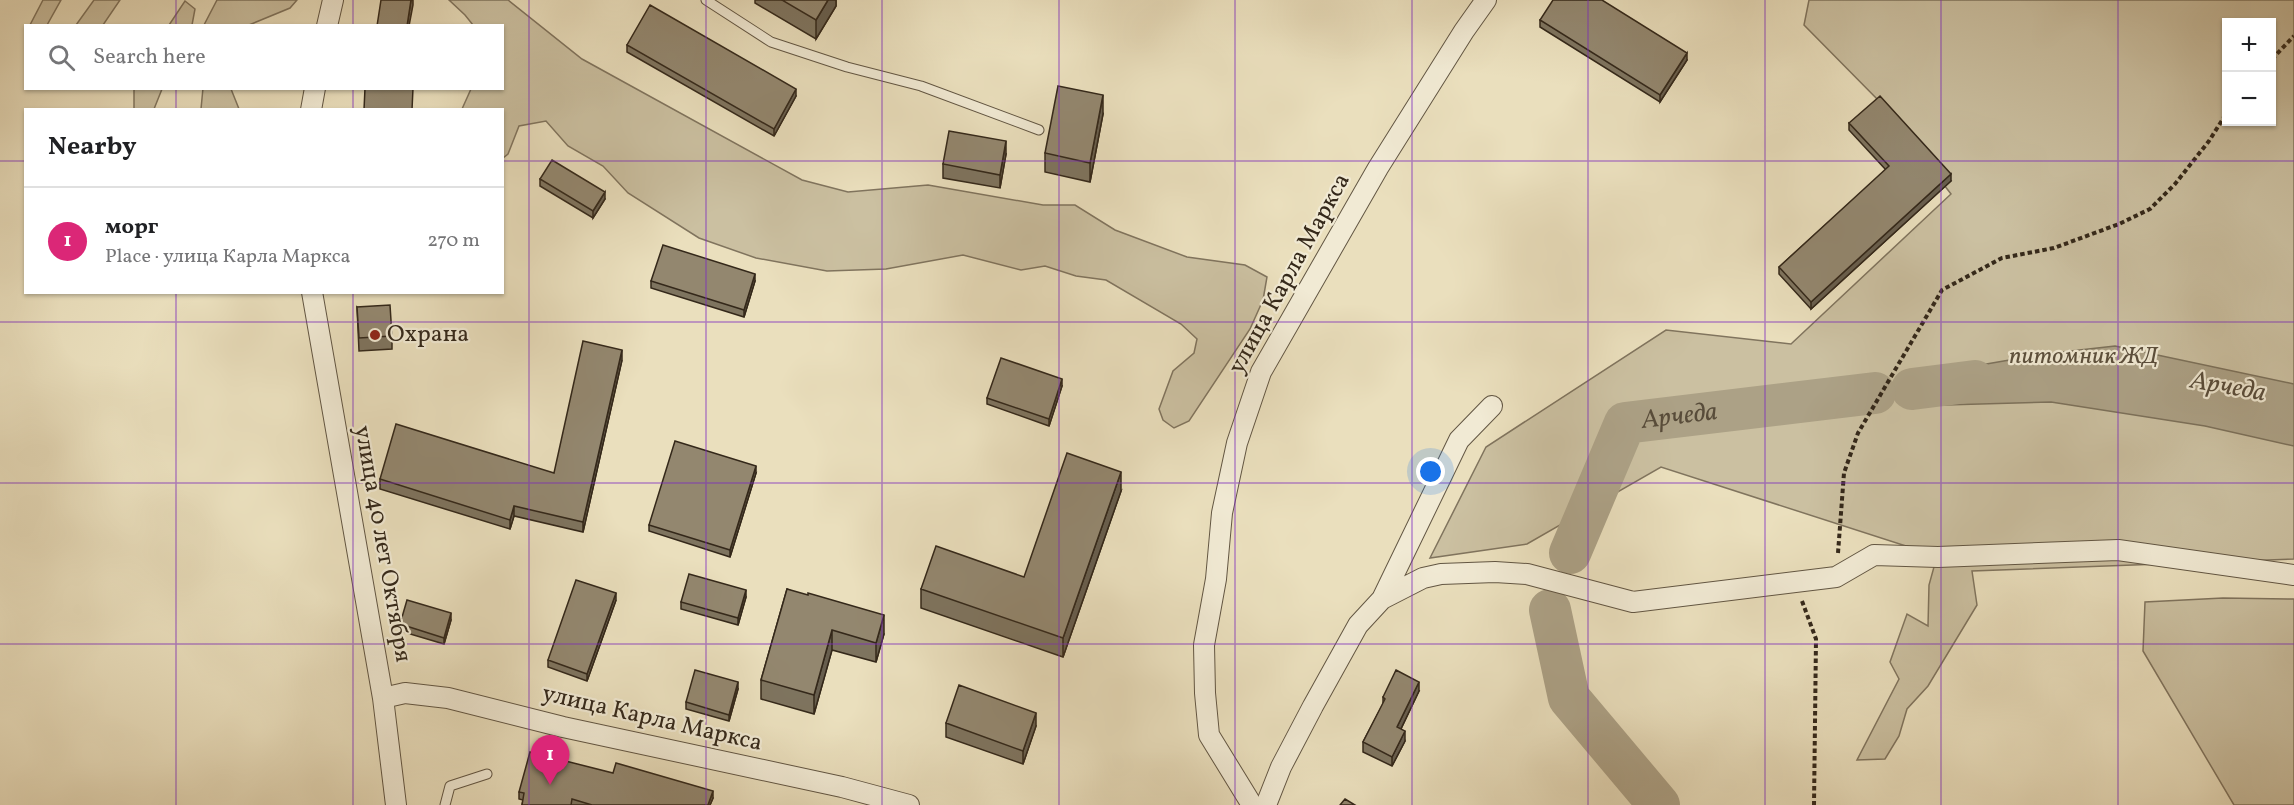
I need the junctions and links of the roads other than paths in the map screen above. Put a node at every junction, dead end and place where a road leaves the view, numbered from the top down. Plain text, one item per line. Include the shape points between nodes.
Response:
1 (333, 0) edge
2 (706, 0) edge
3 (1486, 0) edge
4 (327, 24) edge
5 (315, 90) edge
6 (311, 108) edge
7 (1039, 130) dead end
8 (312, 294) edge
9 (1492, 406) dead end
10 (2294, 575) edge
11 (1382, 599) junction
12 (383, 698) junction
13 (487, 774) dead end
14 (396, 805) edge
15 (445, 805) edge
16 (909, 805) edge
17 (1252, 805) edge
18 (1266, 805) edge

1 - 4 street
2 - 7 lane via 771,42 921,86
3 - 17 street, улица Карла Маркса via 1378,168 1261,372 1237,443 1222,513 1204,645 1204,693 1209,735
5 - 6 street
8 - 12 street, улица 40 лет Октября
9 - 11 street via 1459,440
10 - 11 street via 2118,550 1874,555 1836,576 1633,602 1527,574 1495,572 1423,578
11 - 18 street via 1358,625 1281,767
12 - 14 street, улица 40 лет Октября
12 - 16 street, улица Карла Маркса via 423,693 448,698
13 - 15 lane via 450,786

